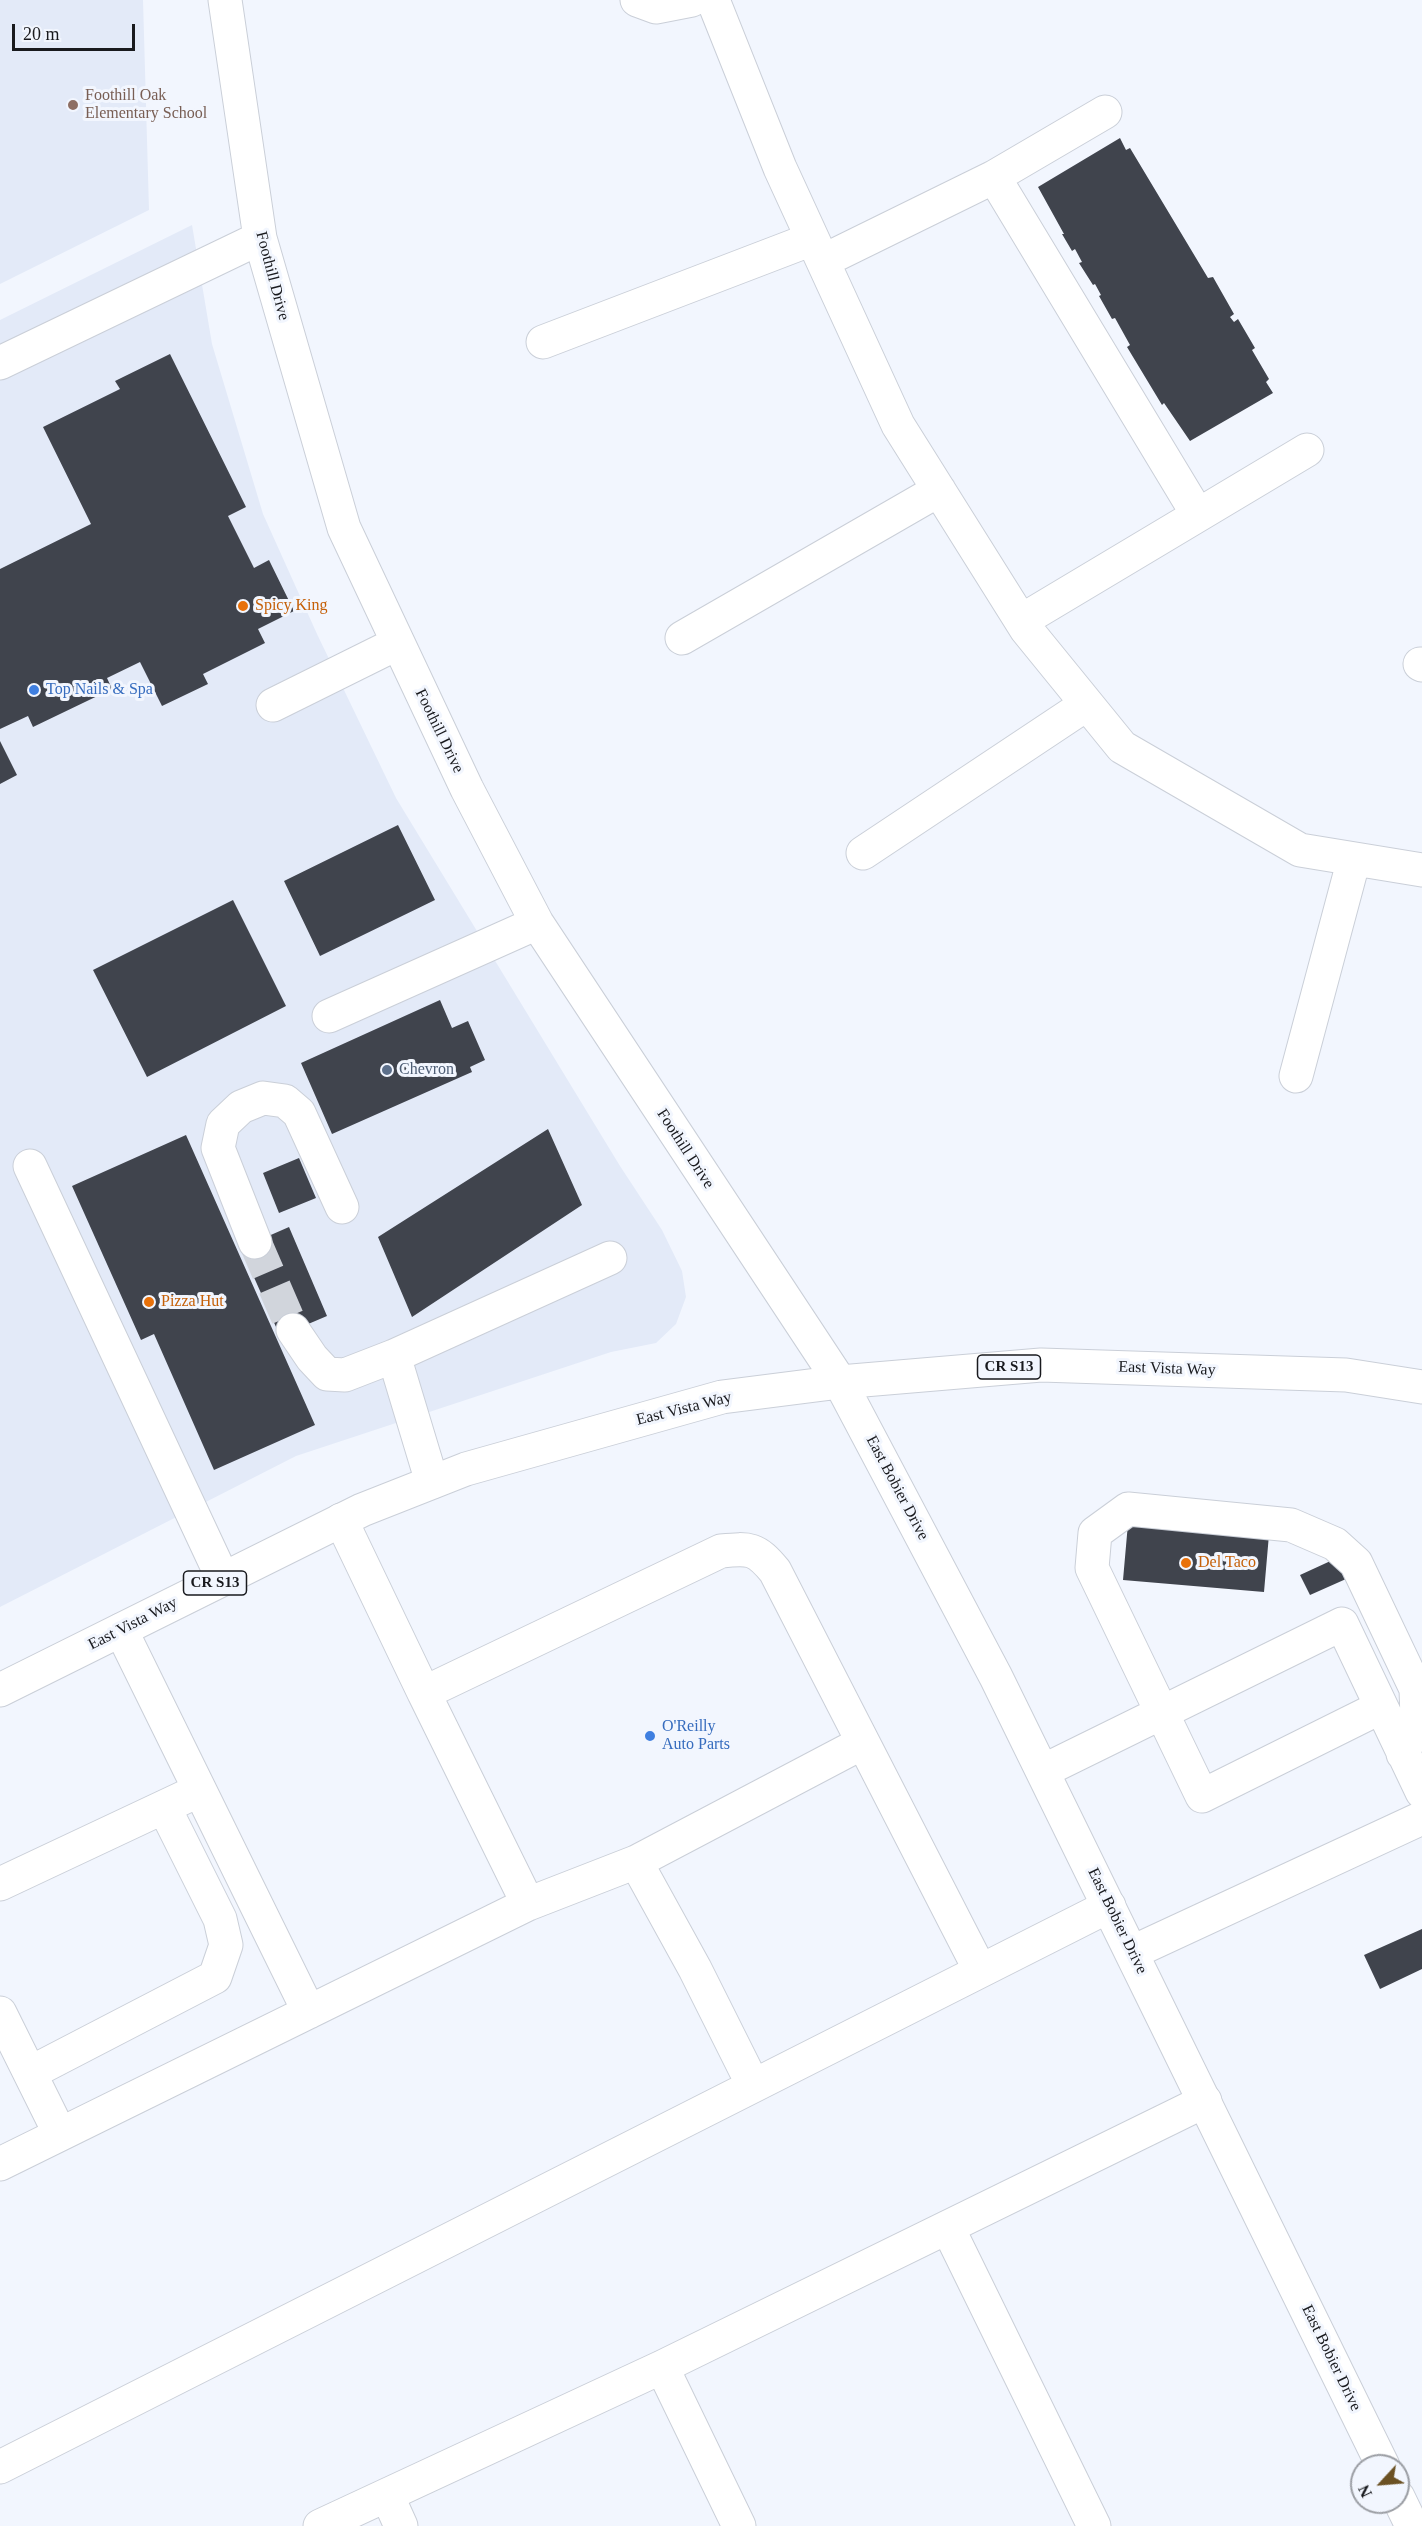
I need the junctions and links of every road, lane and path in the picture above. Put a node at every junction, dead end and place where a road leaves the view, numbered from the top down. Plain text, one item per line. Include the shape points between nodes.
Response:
1 (225, 0) edge
2 (637, 0) edge
3 (692, 0) edge
4 (713, 0) edge
5 (1105, 112) dead end
6 (994, 177) junction
7 (260, 238) junction
8 (817, 250) junction
9 (543, 342) dead end
10 (0, 363) edge
11 (1307, 450) dead end
12 (939, 490) junction
13 (1198, 515) junction
14 (1021, 621) junction
15 (682, 638) dead end
16 (398, 643) junction
17 (1087, 704) junction
18 (273, 705) dead end
19 (863, 853) dead end
20 (1354, 859) junction
21 (1422, 870) edge
22 (537, 923) junction
23 (329, 1016) dead end
24 (1296, 1076) dead end
25 (30, 1166) dead end
26 (342, 1207) dead end
27 (255, 1242) tunnel mouth
28 (610, 1258) dead end
29 (293, 1330) tunnel mouth
30 (393, 1356) junction
31 (840, 1382) junction
32 (1422, 1387) edge
33 (432, 1482) junction
34 (341, 1520) junction
35 (223, 1579) junction
36 (121, 1630) junction
37 (0, 1690) edge
38 (424, 1694) junction
39 (1381, 1707) junction
40 (1161, 1712) junction
41 (862, 1743) junction
42 (1404, 1754) junction
43 (1043, 1771) junction
44 (200, 1790) junction
45 (1422, 1792) edge
46 (164, 1807) junction
47 (1422, 1818) edge
48 (636, 1862) junction
49 (0, 1884) edge
50 (528, 1904) junction
51 (1109, 1906) junction
52 (1133, 1952) junction
53 (980, 1970) junction
54 (309, 2012) junction
55 (0, 2013) edge
56 (30, 2073) junction
57 (753, 2085) junction
58 (1205, 2101) junction
59 (60, 2134) junction
60 (0, 2164) edge
61 (948, 2228) junction
62 (662, 2367) junction
63 (1377, 2454) edge
64 (0, 2467) edge
65 (387, 2495) junction
66 (320, 2526) edge
67 (401, 2526) edge
68 (739, 2526) edge
69 (1094, 2526) edge

1 - 7 main road, Foothill Drive
2 - 3 main road via 656,7
4 - 8 main road
5 - 6 main road
6 - 8 main road
6 - 13 main road
7 - 10 main road
7 - 16 main road, Foothill Drive via 344,528
8 - 9 main road
8 - 12 main road via 898,425
11 - 13 main road
12 - 14 main road
12 - 15 main road
13 - 14 main road
14 - 17 main road
16 - 18 main road
16 - 22 main road, Foothill Drive via 467,789
17 - 19 main road
17 - 20 main road via 1122,747 1300,850
20 - 21 main road
20 - 24 main road
22 - 23 main road
22 - 31 main road, Foothill Drive
25 - 35 main road
26 - 27 main road via 299,1113 285,1101 263,1098 241,1107 223,1124 218,1148
28 - 30 main road
29 - 30 main road via 327,1374 345,1375
30 - 33 main road
31 - 32 main road, East Vista Way / CR S13 via 1041,1365 1346,1375
31 - 33 main road, East Vista Way / CR S13 via 722,1397
31 - 43 main road, East Bobier Drive
33 - 34 main road, East Vista Way / CR S13
34 - 35 main road, East Vista Way / CR S13
34 - 38 main road
35 - 36 main road, East Vista Way / CR S13
36 - 37 main road, East Vista Way / CR S13
36 - 44 main road
38 - 41 main road via 721,1551 743,1549 761,1555 775,1571
38 - 50 main road
39 - 40 main road via 1342,1624
39 - 40 main road via 1202,1796
39 - 42 main road
40 - 42 main road via 1092,1568 1095,1533 1128,1509 1291,1525 1335,1544 1356,1563 1416,1689 1417,1719
40 - 43 main road
41 - 48 main road
41 - 53 main road
42 - 45 main road
43 - 51 main road, East Bobier Drive
44 - 46 main road
44 - 54 main road
46 - 49 main road
46 - 56 main road via 220,1919 226,1944 215,1977
47 - 52 main road
48 - 50 main road
48 - 57 main road
50 - 54 main road
51 - 52 main road, East Bobier Drive
51 - 53 main road
52 - 58 main road, East Bobier Drive
53 - 57 main road
54 - 59 main road
55 - 56 main road
56 - 59 main road
57 - 64 main road
58 - 61 main road
58 - 63 main road, East Bobier Drive
59 - 60 main road
61 - 62 main road
61 - 69 main road
62 - 65 main road
62 - 68 main road
65 - 66 main road
65 - 67 main road

